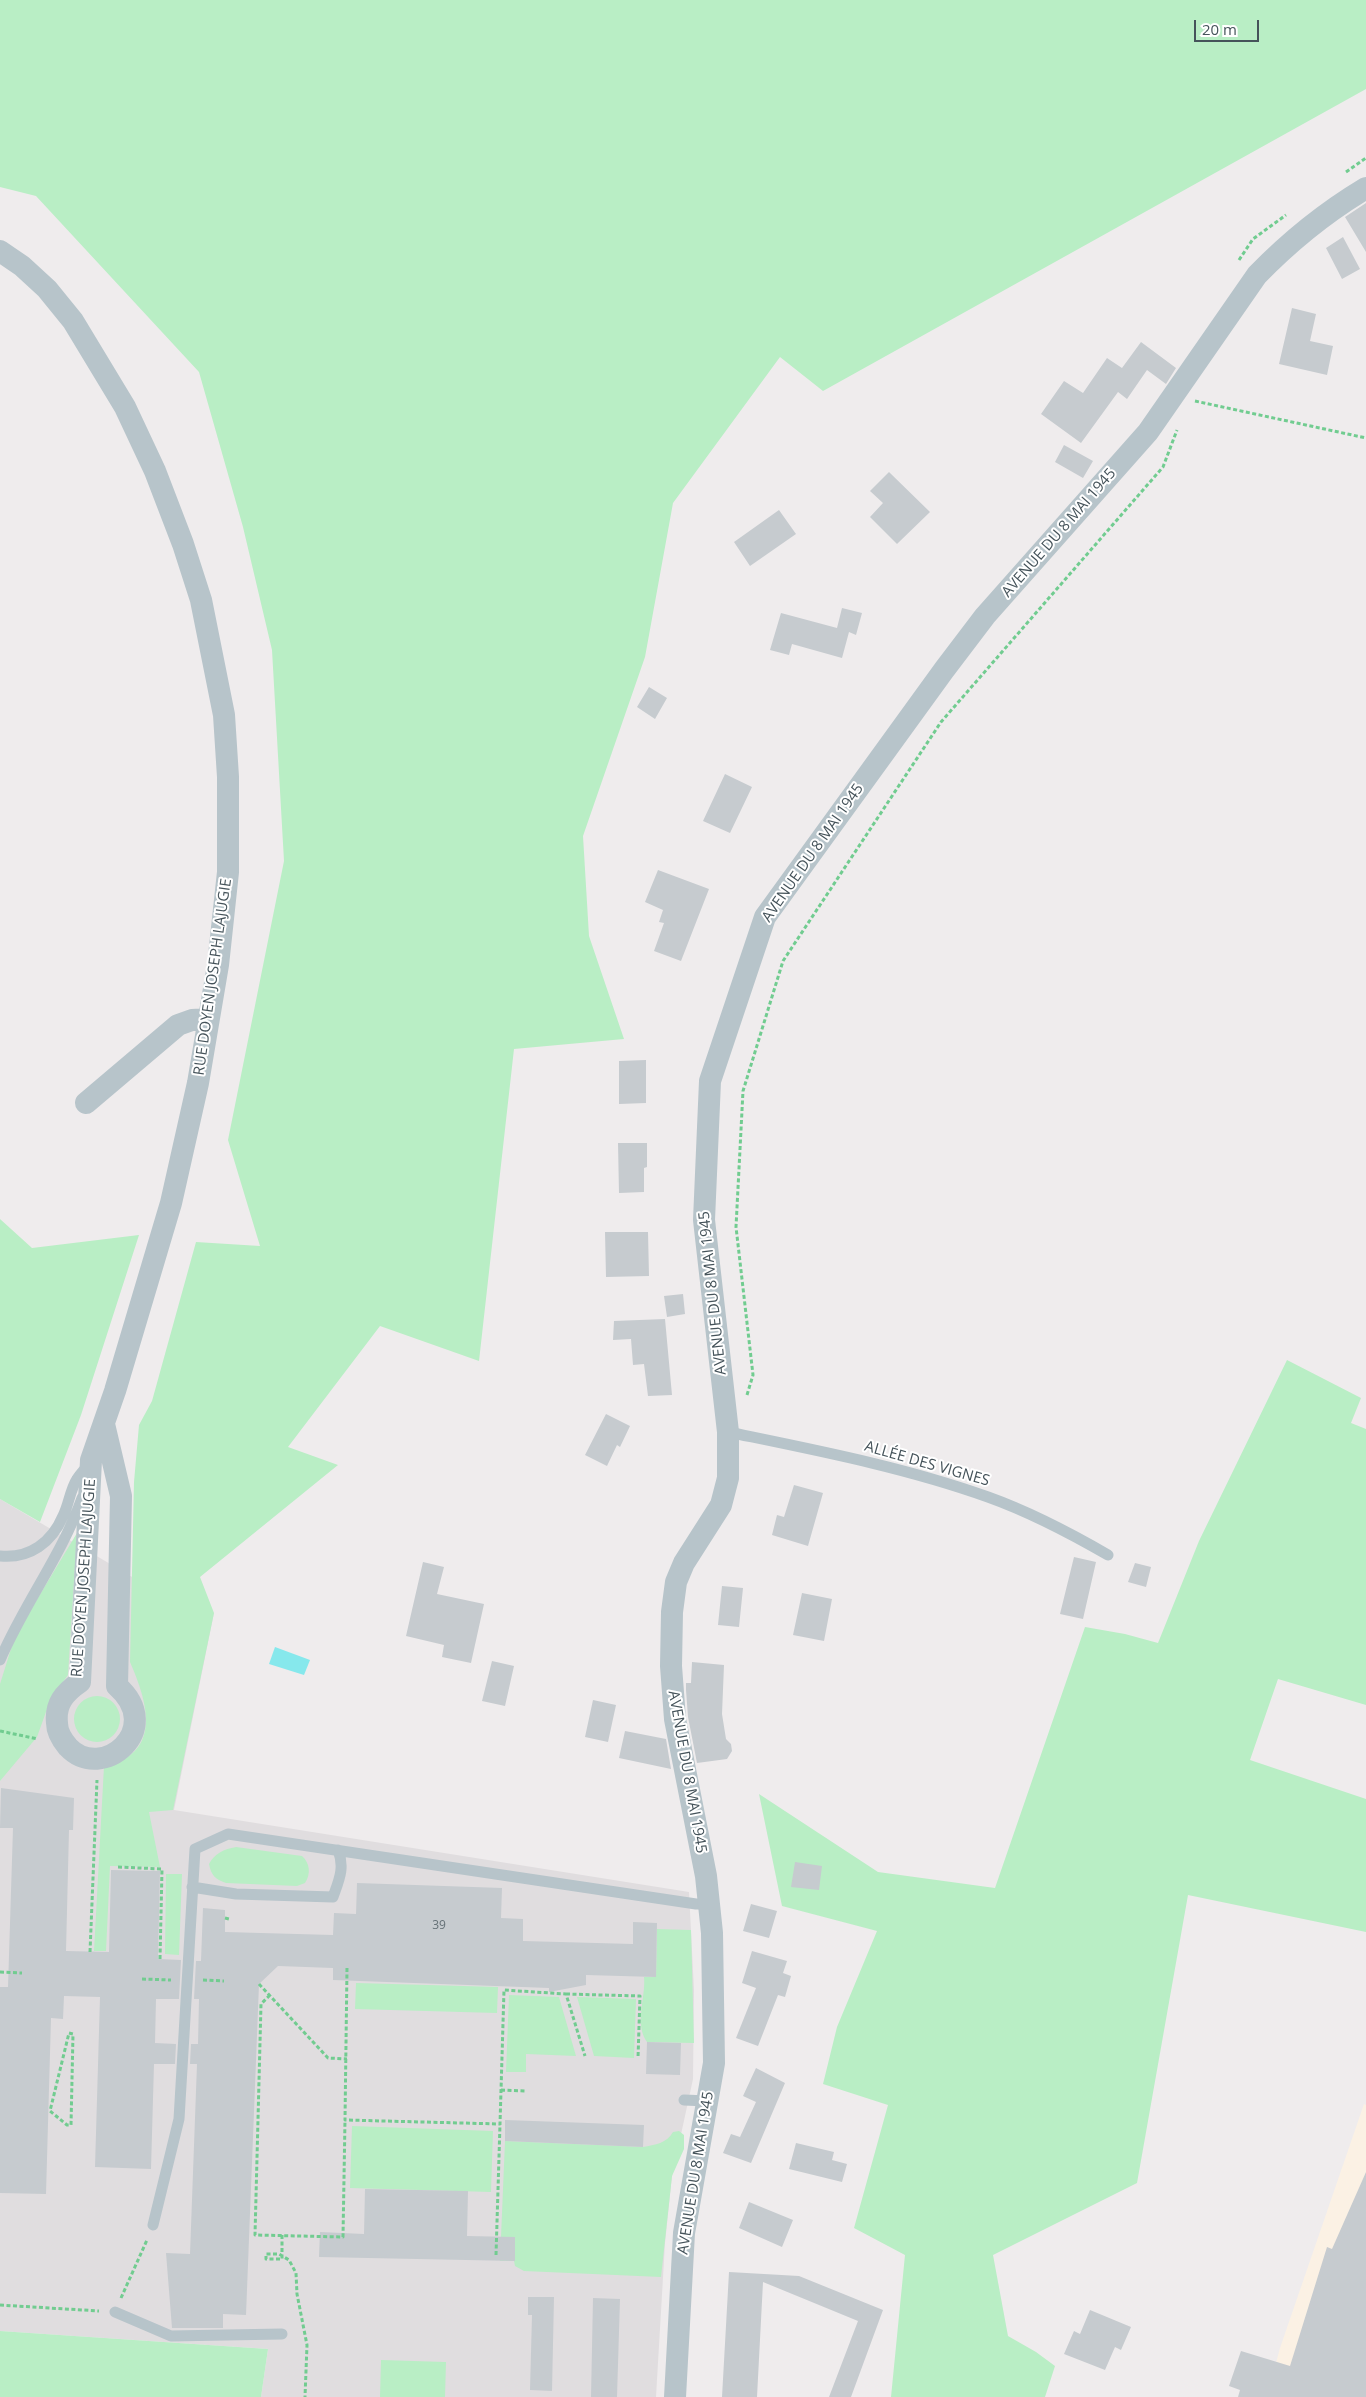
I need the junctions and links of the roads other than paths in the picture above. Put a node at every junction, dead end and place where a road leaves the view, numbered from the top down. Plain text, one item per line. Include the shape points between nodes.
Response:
1 (1366, 188) edge
2 (0, 251) edge
3 (209, 1019) junction
4 (86, 1103) dead end
5 (104, 1424) junction
6 (728, 1432) junction
7 (91, 1460) junction
8 (1108, 1555) dead end
9 (0, 1556) edge
10 (0, 1660) edge
11 (338, 1850) junction
12 (192, 1887) junction
13 (708, 1904) junction
14 (684, 2100) dead end
15 (707, 2101) junction
16 (153, 2225) road end
17 (115, 2312) road end
18 (282, 2334) dead end
19 (676, 2397) edge

1 - 6 street, AVENUE DU 8 MAI 1945 via 1334,208 1276,255 1257,275 1148,432 973,632 765,917 710,1081 704,1220
2 - 3 street, RUE DOYEN JOSEPH LAJUGIE via 22,266 73,322 125,407 155,471 201,600 224,715 228,777 228,872
3 - 4 street via 178,1025
3 - 5 street, RUE DOYEN JOSEPH LAJUGIE via 171,1203
5 - 7 street, RUE DOYEN JOSEPH LAJUGIE
5 - 7 street, RUE DOYEN JOSEPH LAJUGIE via 121,1496 117,1686 127,1694 135,1717 129,1740 115,1753 98,1758 84,1757 72,1751 62,1740 56,1714 68,1690 80,1682
6 - 8 lane, ALLÉE DES VIGNES via 863,1460 989,1497 1065,1530
6 - 13 street, AVENUE DU 8 MAI 1945 via 728,1478 721,1505 684,1563 676,1582 672,1612 671,1687 706,1876
7 - 9 lane via 77,1479 50,1539 34,1550
7 - 10 lane via 74,1520
11 - 12 lane via 228,1834 194,1849
11 - 12 lane via 343,1862 332,1897 236,1894
11 - 13 lane
12 - 16 lane via 179,2119
13 - 15 street, AVENUE DU 8 MAI 1945 via 715,2020 714,2063
14 - 15 lane
15 - 19 street, AVENUE DU 8 MAI 1945 via 684,2233
17 - 18 lane via 172,2336

